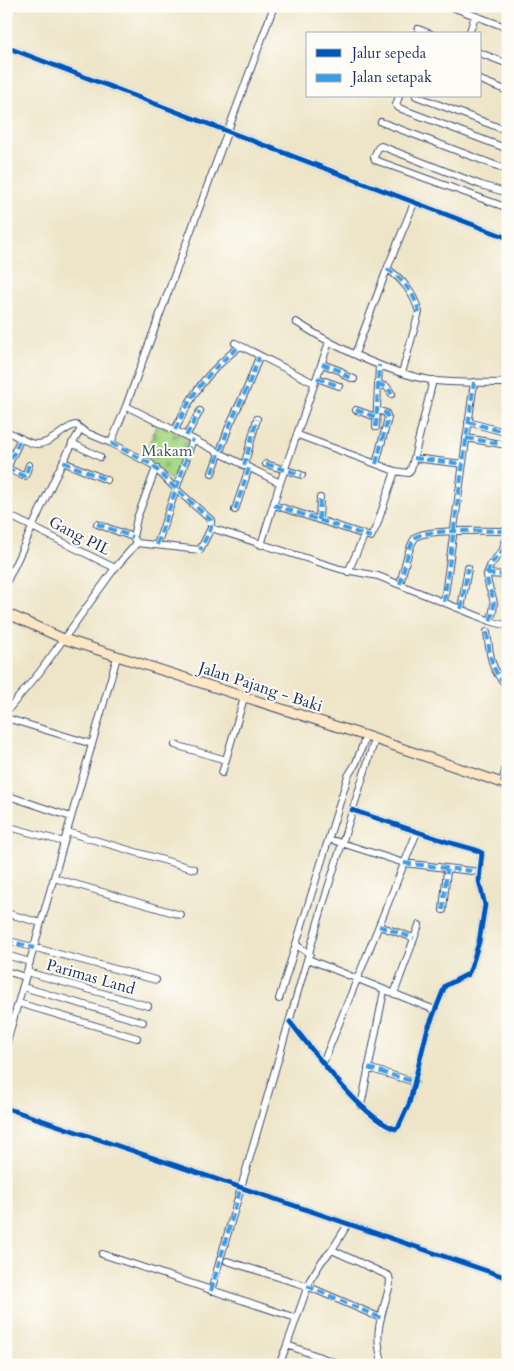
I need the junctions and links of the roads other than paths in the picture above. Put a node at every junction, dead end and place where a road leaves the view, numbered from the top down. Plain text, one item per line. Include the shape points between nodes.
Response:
1 (274, 6) edge
2 (450, 6) edge
3 (475, 16) junction
4 (508, 28) edge
5 (418, 29) dead end
6 (425, 32) edge
7 (470, 32) edge
8 (6, 47) edge
9 (482, 54) edge
10 (508, 64) edge
11 (482, 81) edge
12 (508, 91) edge
13 (398, 98) edge
14 (421, 98) edge
15 (381, 122) dead end
16 (508, 131) edge
17 (228, 132) junction
18 (508, 148) edge
19 (508, 170) edge
20 (508, 193) edge
21 (414, 202) junction
22 (508, 208) edge
23 (508, 238) edge
24 (508, 246) edge
25 (508, 268) edge
26 (387, 269) junction
27 (296, 322) dead end
28 (329, 342) junction
29 (355, 354) junction
30 (259, 357) junction
31 (322, 364) junction
32 (379, 364) junction
33 (402, 372) junction
34 (354, 379) dead end
35 (315, 380) junction
36 (433, 380) junction
37 (474, 382) junction
38 (508, 383) edge
39 (378, 384) junction
40 (340, 386) dead end
41 (392, 394) dead end
42 (126, 406) junction
43 (356, 410) dead end
44 (200, 411) dead end
45 (376, 414) junction
46 (257, 419) dead end
47 (468, 422) junction
48 (376, 427) dead end
49 (81, 429) junction
50 (175, 430) junction
51 (6, 431) edge
52 (508, 433) edge
53 (298, 434) junction
54 (186, 436) junction
55 (21, 438) junction
56 (466, 438) junction
57 (193, 440) junction
58 (72, 443) junction
59 (111, 443) junction
60 (501, 444) dead end
61 (219, 453) junction
62 (100, 457) dead end
63 (414, 458) junction
64 (63, 462) junction
65 (266, 464) dead end
66 (376, 464) junction
67 (463, 464) junction
68 (29, 465) dead end
69 (246, 467) junction
70 (156, 468) junction
71 (6, 469) edge
72 (285, 471) junction
73 (395, 471) junction
74 (212, 473) dead end
75 (302, 476) dead end
76 (107, 480) dead end
77 (280, 483) junction
78 (176, 489) junction
79 (320, 498) dead end
80 (274, 505) junction
81 (235, 510) dead end
82 (6, 514) edge
83 (319, 520) junction
84 (97, 524) dead end
85 (32, 526) junction
86 (211, 528) junction
87 (507, 531) edge
88 (454, 532) junction
89 (364, 536) junction
90 (135, 540) junction
91 (157, 545) junction
92 (261, 545) junction
93 (115, 568) junction
94 (468, 568) dead end
95 (348, 572) junction
96 (488, 574) junction
97 (508, 575) edge
98 (6, 583) edge
99 (400, 584) junction
100 (444, 602) junction
101 (461, 609) junction
102 (6, 613) edge
103 (490, 621) junction
104 (508, 626) edge
105 (487, 632) dead end
106 (64, 639) junction
107 (117, 657) junction
108 (508, 686) edge
109 (244, 698) junction
110 (6, 712) edge
111 (6, 718) edge
112 (370, 737) junction
113 (92, 744) junction
114 (175, 745) dead end
115 (508, 759) edge
116 (226, 760) junction
117 (222, 773) dead end
118 (505, 784) edge
119 (6, 795) edge
120 (352, 810) junction
121 (71, 817) junction
122 (6, 826) edge
123 (67, 832) junction
124 (417, 832) junction
125 (329, 839) junction
126 (64, 842) junction
127 (342, 844) junction
128 (404, 864) junction
129 (194, 869) dead end
130 (447, 870) junction
131 (480, 872) junction
132 (54, 878) junction
133 (443, 910) dead end
134 (6, 913) edge
135 (180, 915) dead end
136 (41, 923) junction
137 (419, 925) dead end
138 (379, 926) junction
139 (414, 938) junction
140 (6, 940) edge
141 (296, 945) junction
142 (34, 948) junction
143 (6, 955) edge
144 (309, 957) junction
145 (30, 962) junction
146 (7, 973) edge
147 (26, 975) junction
148 (156, 980) dead end
149 (357, 980) junction
150 (23, 987) junction
151 (384, 991) junction
152 (394, 994) junction
153 (278, 1000) dead end
154 (18, 1003) junction
155 (148, 1006) dead end
156 (435, 1010) junction
157 (142, 1022) dead end
158 (290, 1022) junction
159 (137, 1038) dead end
160 (6, 1045) edge
161 (323, 1063) junction
162 (368, 1068) junction
163 (415, 1082) junction
164 (361, 1106) junction
165 (6, 1108) edge
166 (241, 1187) junction
167 (348, 1224) junction
168 (332, 1250) junction
169 (102, 1254) dead end
170 (227, 1261) dead end
171 (508, 1278) edge
172 (307, 1286) junction
173 (211, 1291) junction
174 (296, 1318) junction
175 (381, 1318) junction
176 (287, 1345) junction
177 (334, 1363) edge
178 (279, 1365) edge
179 (345, 1365) edge
180 (383, 1365) edge

1 - 17 street
2 - 3 street
3 - 4 street
3 - 7 street
5 - 6 street
8 - 17 street
9 - 10 street
11 - 12 street
13 - 18 street via 396,105 399,108
14 - 16 street
15 - 19 street
17 - 21 street
17 - 42 street
20 - 22 street via 381,146 374,157
21 - 23 street
21 - 26 street
24 - 25 street via 505,263
26 - 29 street
26 - 33 street via 396,274 406,287 419,312
27 - 28 street
28 - 29 street
28 - 31 street
29 - 32 street
30 - 35 street
30 - 50 street via 237,345 194,393
30 - 61 street
31 - 34 street
31 - 35 street
32 - 33 street
32 - 39 street
33 - 36 street
35 - 40 street
35 - 53 street
36 - 37 street
36 - 63 street
37 - 38 street
37 - 47 street
39 - 41 street
39 - 45 street
42 - 50 street
42 - 59 street
43 - 45 street
44 - 54 street
45 - 48 street
45 - 66 street via 386,413 388,418
46 - 69 street
47 - 52 street
47 - 56 street
49 - 55 street via 76,425 70,426 42,445
49 - 58 street
49 - 59 street
50 - 54 street
51 - 55 street
53 - 66 street
53 - 72 street
54 - 57 street
55 - 71 street
56 - 60 street
56 - 67 street
57 - 61 street
57 - 78 street
58 - 62 street
58 - 64 street
59 - 70 street via 145,459
61 - 69 street
61 - 74 street
63 - 67 street
63 - 73 street via 409,472
64 - 76 street
64 - 85 street
65 - 72 street
66 - 73 street
67 - 88 street
68 - 71 street via 25,476
69 - 77 street
69 - 81 street
70 - 78 street
70 - 90 street via 137,518
72 - 75 street
72 - 77 street
73 - 89 street via 373,535
77 - 80 street
78 - 86 street via 211,520
78 - 91 street
79 - 83 street
80 - 83 street
80 - 92 street
82 - 85 street, Gang PIL
83 - 89 street
84 - 90 street
85 - 93 street, Gang PIL
85 - 98 street
86 - 91 street via 200,550
86 - 92 street
87 - 88 street
87 - 96 street via 503,550 491,564
88 - 99 street via 417,535
88 - 100 street
89 - 95 street
90 - 91 street
90 - 93 street
92 - 95 street
93 - 106 street
94 - 101 street
95 - 99 street
96 - 97 street
96 - 103 street via 494,601
99 - 100 street
100 - 101 street
101 - 103 street
102 - 106 main road, Jalan Pajang - Baki
103 - 104 street
105 - 108 street via 493,668
106 - 107 main road, Jalan Pajang - Baki
106 - 110 street
107 - 109 main road, Jalan Pajang - Baki
107 - 113 street
109 - 112 main road, Jalan Pajang - Baki
109 - 116 street
111 - 113 street
112 - 118 main road, Jalan Pajang - Baki
112 - 120 street
112 - 125 street via 348,776
113 - 121 street
114 - 116 street
115 - 118 street
116 - 117 street
119 - 121 street
120 - 124 street
120 - 127 street
121 - 123 street
122 - 126 street
123 - 126 street
123 - 129 street
124 - 128 street
124 - 131 street via 482,853
125 - 127 street
125 - 141 street
126 - 132 street
127 - 128 street
127 - 144 street
128 - 130 street
128 - 138 street
130 - 131 street
130 - 133 street
131 - 156 street via 485,906 474,960 468,974 445,986
132 - 135 street
132 - 136 street
134 - 136 street
136 - 142 street
137 - 139 street
138 - 139 street
138 - 149 street
139 - 152 street
140 - 142 street
141 - 144 street
141 - 153 street
142 - 145 street
142 - 148 street
143 - 145 street
144 - 149 street
144 - 158 street
145 - 147 street
146 - 147 street, Parimas Land
147 - 150 street
147 - 155 street, Parimas Land
149 - 151 street
149 - 161 street
150 - 154 street
150 - 157 street
151 - 152 street
151 - 162 street
152 - 156 street
154 - 159 street
154 - 160 street
156 - 163 street
158 - 161 street
158 - 166 street
161 - 164 street
162 - 163 street
162 - 164 street
163 - 164 street via 409,1104 396,1129
165 - 166 street
166 - 167 street
166 - 173 street
167 - 168 street
167 - 171 street
168 - 172 street
168 - 175 street via 389,1276
169 - 173 street
170 - 172 street
172 - 174 street
172 - 175 street
173 - 174 street
174 - 176 street
175 - 180 street via 377,1341
176 - 177 street
176 - 178 street
177 - 179 street

